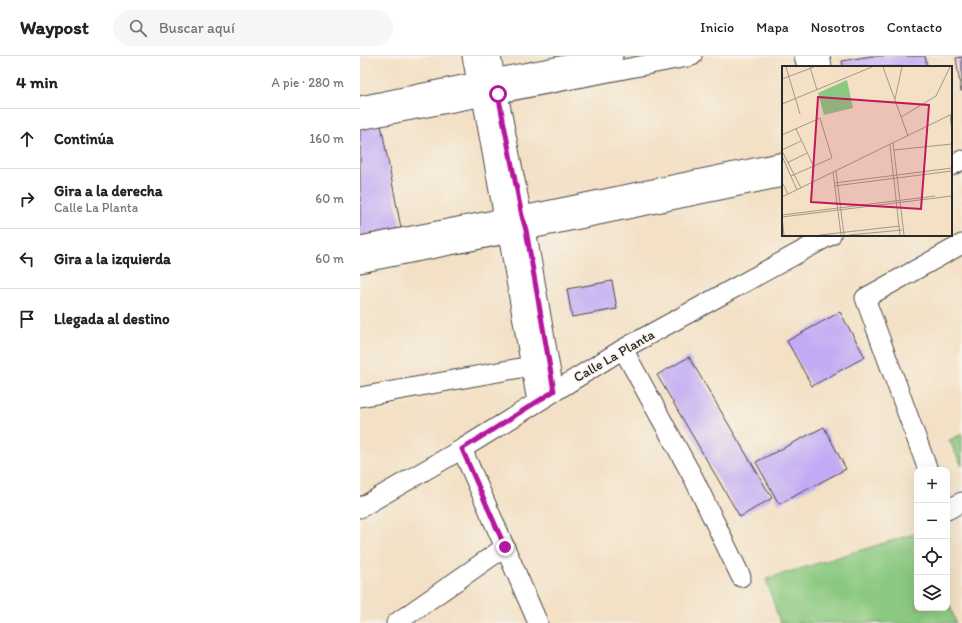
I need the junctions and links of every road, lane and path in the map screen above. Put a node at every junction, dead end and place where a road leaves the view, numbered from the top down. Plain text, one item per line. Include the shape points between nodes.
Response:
1 (472, 56) edge
2 (491, 56) edge
3 (613, 56) edge
4 (692, 56) edge
5 (804, 56) edge
6 (820, 56) edge
7 (807, 66) edge
8 (822, 66) edge
9 (488, 88) junction
10 (360, 106) edge
11 (360, 120) edge
12 (962, 160) edge
13 (782, 162) edge
14 (952, 165) edge
15 (782, 177) edge
16 (515, 224) junction
17 (829, 236) edge
18 (360, 246) edge
19 (961, 246) edge
20 (360, 263) edge
21 (623, 349) junction
22 (532, 366) junction
23 (554, 391) junction
24 (360, 398) edge
25 (537, 402) junction
26 (462, 449) junction
27 (927, 467) edge
28 (962, 502) edge
29 (360, 508) edge
30 (950, 508) edge
31 (505, 547) junction
32 (741, 577) dead end
33 (396, 623) edge
34 (538, 623) edge

1 - 9 street
2 - 9 street
3 - 9 street
4 - 9 street
5 - 7 street
6 - 8 street
9 - 10 street
9 - 11 street
9 - 16 street
12 - 14 street
13 - 16 street
15 - 16 street
16 - 18 street
16 - 20 street
16 - 22 street
16 - 23 street
17 - 21 street, Calle La Planta
19 - 27 street via 865,298
21 - 23 street, Calle La Planta
21 - 32 street via 694,479
22 - 24 street
22 - 25 street
23 - 25 street, Calle La Planta
25 - 26 street, Calle La Planta
26 - 29 street, Calle La Planta
26 - 31 street
28 - 30 street
31 - 33 street
31 - 34 street

